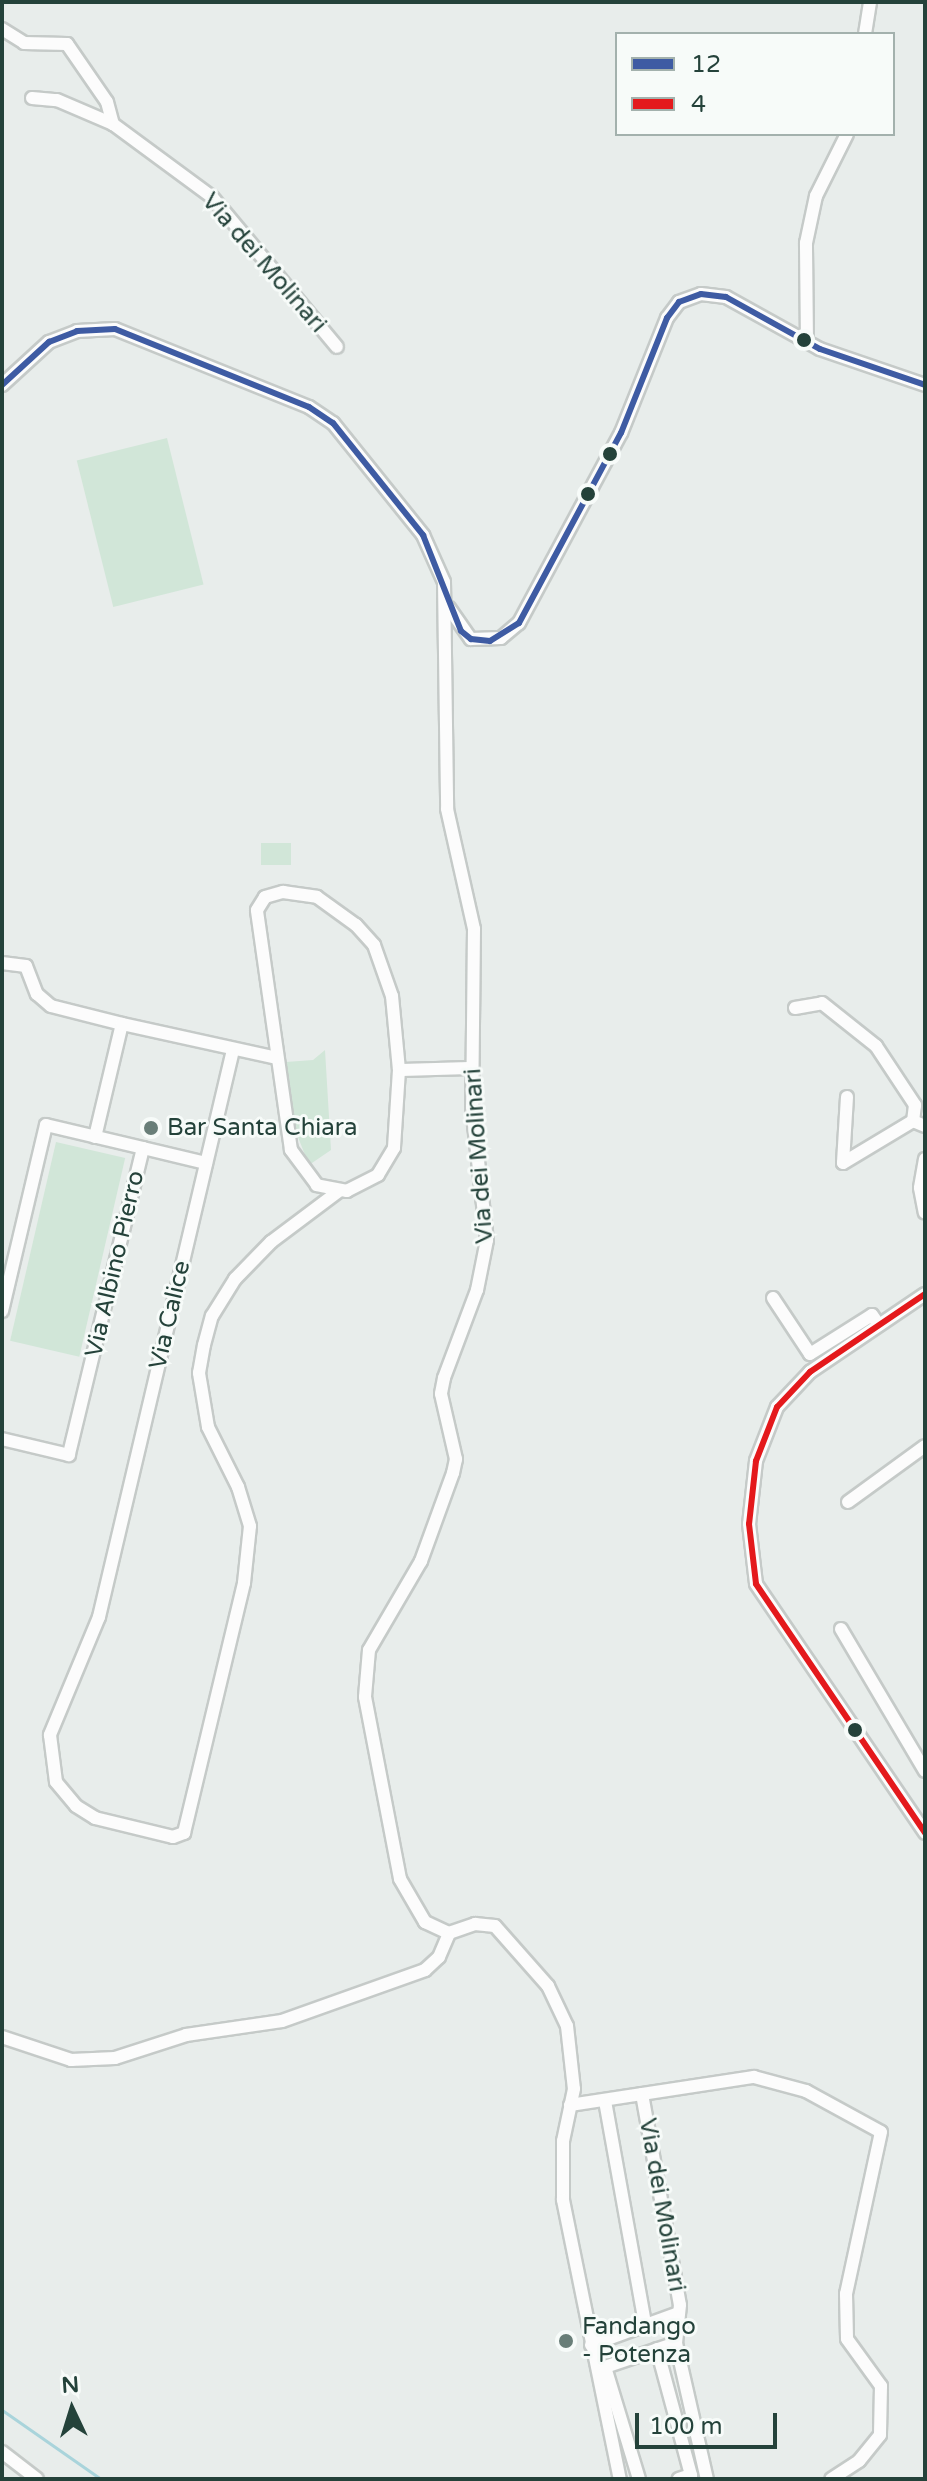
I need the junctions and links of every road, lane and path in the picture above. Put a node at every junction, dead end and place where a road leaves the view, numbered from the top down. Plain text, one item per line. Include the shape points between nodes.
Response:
1 (870, 2) edge
2 (2, 29) edge
3 (865, 32) edge
4 (32, 98) dead end
5 (113, 124) junction
6 (846, 136) edge
7 (807, 343) junction
8 (337, 347) dead end
9 (2, 385) edge
10 (925, 385) edge
11 (447, 603) junction
12 (2, 963) edge
13 (795, 1008) dead end
14 (122, 1024) junction
15 (233, 1050) junction
16 (276, 1058) junction
17 (472, 1068) junction
18 (399, 1070) junction
19 (847, 1097) dead end
20 (919, 1124) edge
21 (95, 1137) junction
22 (143, 1148) junction
23 (925, 1159) edge
24 (206, 1163) junction
25 (339, 1191) junction
26 (925, 1213) edge
27 (925, 1294) edge
28 (773, 1298) dead end
29 (2, 1311) edge
30 (879, 1325) junction
31 (2, 1439) edge
32 (925, 1446) edge
33 (848, 1502) dead end
34 (841, 1629) dead end
35 (925, 1771) edge
36 (925, 1833) edge
37 (449, 1933) junction
38 (2, 2037) edge
39 (642, 2094) junction
40 (605, 2101) junction
41 (570, 2105) junction
42 (676, 2314) junction
43 (646, 2328) junction
44 (676, 2343) junction
45 (591, 2345) junction
46 (657, 2349) junction
47 (609, 2412) junction
48 (2, 2452) edge
49 (37, 2479) edge
50 (620, 2479) edge
51 (639, 2479) edge
52 (679, 2479) edge
53 (706, 2479) edge
54 (831, 2479) edge

1 - 3 street
2 - 5 street via 24,43 67,44 107,102
4 - 5 street, Via dei Molinari via 57,100
5 - 8 street, Via dei Molinari via 212,197
6 - 7 street via 816,196 806,243
7 - 10 street
7 - 11 street via 726,297 701,294 679,302 667,318 621,433 519,623 501,638 471,639
9 - 11 street via 49,342 77,331 115,329 309,407 333,423 423,535 444,582
11 - 17 street, Via dei Molinari via 447,809 474,929
12 - 14 street via 26,966 37,994 51,1006
13 - 20 street via 822,1003 876,1046 915,1105
14 - 15 street
14 - 21 street
15 - 16 street
15 - 24 street, Via Calice
16 - 18 street via 257,910 265,897 302,892 339,909 374,945 392,996
16 - 25 street via 296,1161 317,1185
17 - 18 street
17 - 37 street, Via dei Molinari via 473,1133 487,1240 477,1290 441,1394 456,1459 421,1561 375,1638 365,1669 378,1784 400,1879 425,1922
18 - 25 street via 397,1133 388,1163 370,1182
19 - 20 street via 843,1163
21 - 22 street, Via Albino Pierro
21 - 29 street, Via Albino Pierro via 46,1125
22 - 24 street
22 - 31 street, Via Albino Pierro via 69,1455
23 - 26 street via 920,1188
24 - 25 street, Via Calice via 91,1640 54,1718 52,1769 67,1797 86,1814 178,1837 188,1821 241,1598 250,1526 238,1487 208,1427 199,1373 204,1345 212,1316 235,1279 271,1242
27 - 30 street
28 - 30 street via 810,1354 872,1315
30 - 36 street via 810,1372 768,1422 752,1482 749,1558 763,1596
32 - 33 street
34 - 35 street
37 - 38 street via 439,1957 425,1970 282,2021 186,2035 115,2058 71,2060
37 - 41 street via 475,1924 495,1926 548,1986 567,2026 574,2089
39 - 40 street, Via dei Molinari
39 - 42 street, Via dei Molinari via 680,2305
39 - 54 street, Via dei Molinari via 754,2077 806,2091 881,2132 846,2294 847,2339 881,2386 880,2435 859,2461
40 - 41 street, Via dei Molinari
40 - 43 street, Via dei Molinari
41 - 45 street via 563,2141 563,2200
42 - 43 street, Via dei Molinari
42 - 44 street, Via dei Molinari
43 - 45 street, Via dei Molinari
44 - 46 street
44 - 53 street, Via dei Molinari
45 - 47 street
46 - 47 street via 605,2367
46 - 52 street via 691,2475
47 - 50 street
47 - 51 street
48 - 49 street

